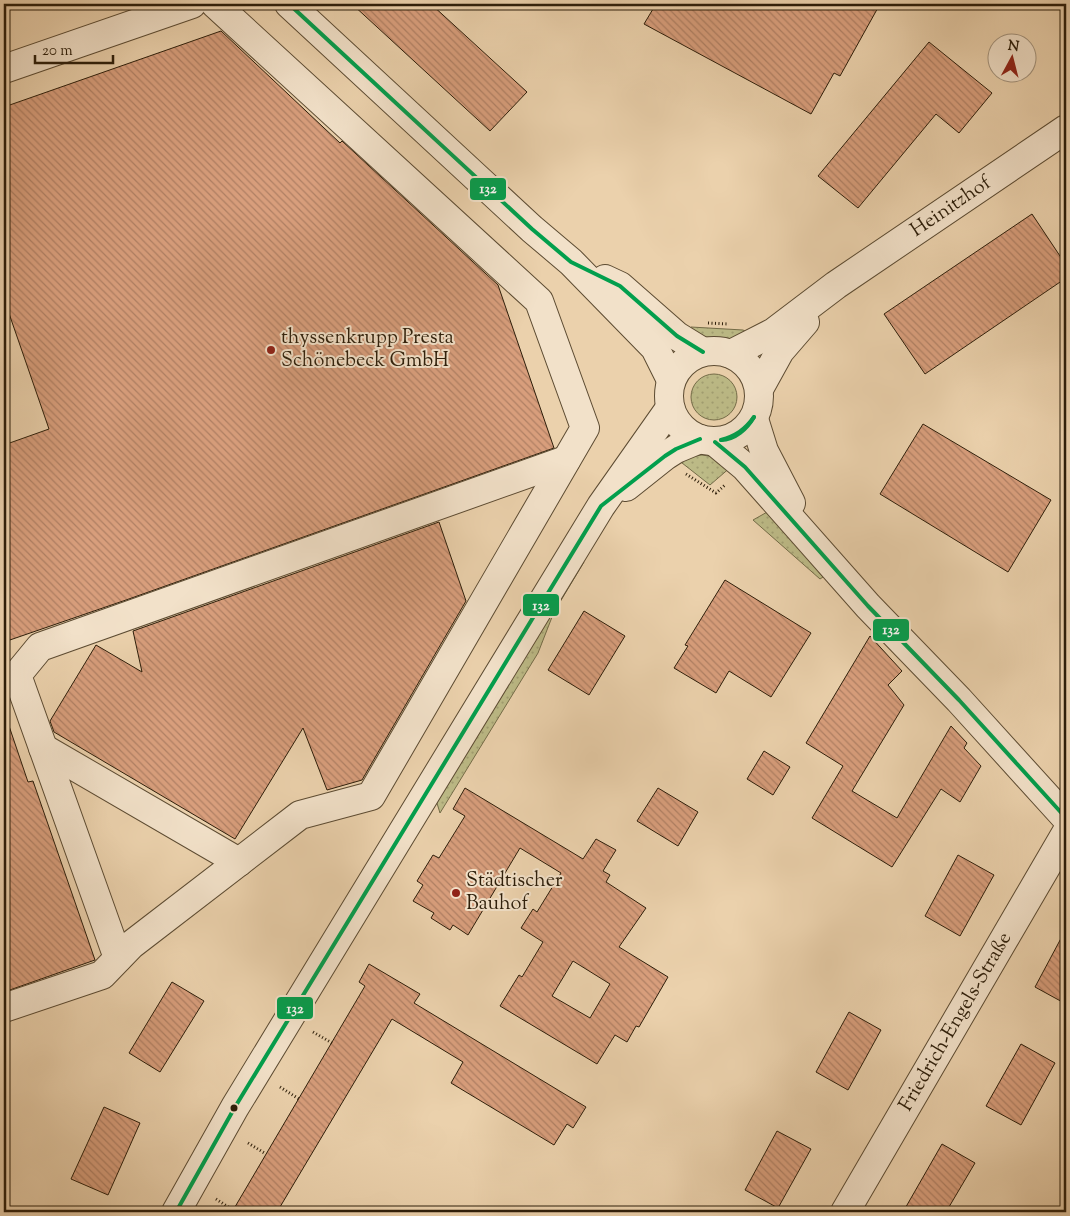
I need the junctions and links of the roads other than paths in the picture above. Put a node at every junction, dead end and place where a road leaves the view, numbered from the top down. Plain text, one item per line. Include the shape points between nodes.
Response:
1 (192, 4) edge
2 (215, 4) edge
3 (289, 4) edge
4 (4, 69) edge
5 (1066, 129) edge
6 (571, 262) junction
7 (836, 285) junction
8 (704, 352) junction
9 (731, 354) junction
10 (671, 380) junction
11 (759, 389) junction
12 (670, 408) junction
13 (754, 419) junction
14 (708, 440) junction
15 (566, 460) junction
16 (601, 506) junction
17 (812, 541) junction
18 (43, 748) junction
19 (1066, 818) edge
20 (1066, 833) edge
21 (239, 862) junction
22 (118, 958) junction
23 (4, 1008) edge
24 (176, 1212) edge
25 (846, 1212) edge

1 - 4 street
2 - 15 street via 539,300 585,428
3 - 6 street
5 - 7 street, Heinitzhof
6 - 8 street via 620,286 677,336
6 - 10 street via 656,348
7 - 9 street, Heinitzhof via 774,332
7 - 11 street, Heinitzhof via 780,351
8 - 9 street via 717,350
8 - 10 street via 679,367
9 - 11 street via 750,368
10 - 12 street
11 - 13 street
12 - 14 street via 676,422 687,432
12 - 16 street
13 - 14 street via 744,431 730,439
13 - 17 street via 764,451
14 - 16 street via 676,449
14 - 17 street via 745,467
15 - 18 street via 40,647 17,675
15 - 21 street via 371,796 300,815
16 - 24 street via 240,1099
17 - 19 street via 868,606
18 - 21 street
18 - 22 street
20 - 25 street, Friedrich-Engels-Straße
21 - 22 street via 130,945
22 - 23 street via 102,974

